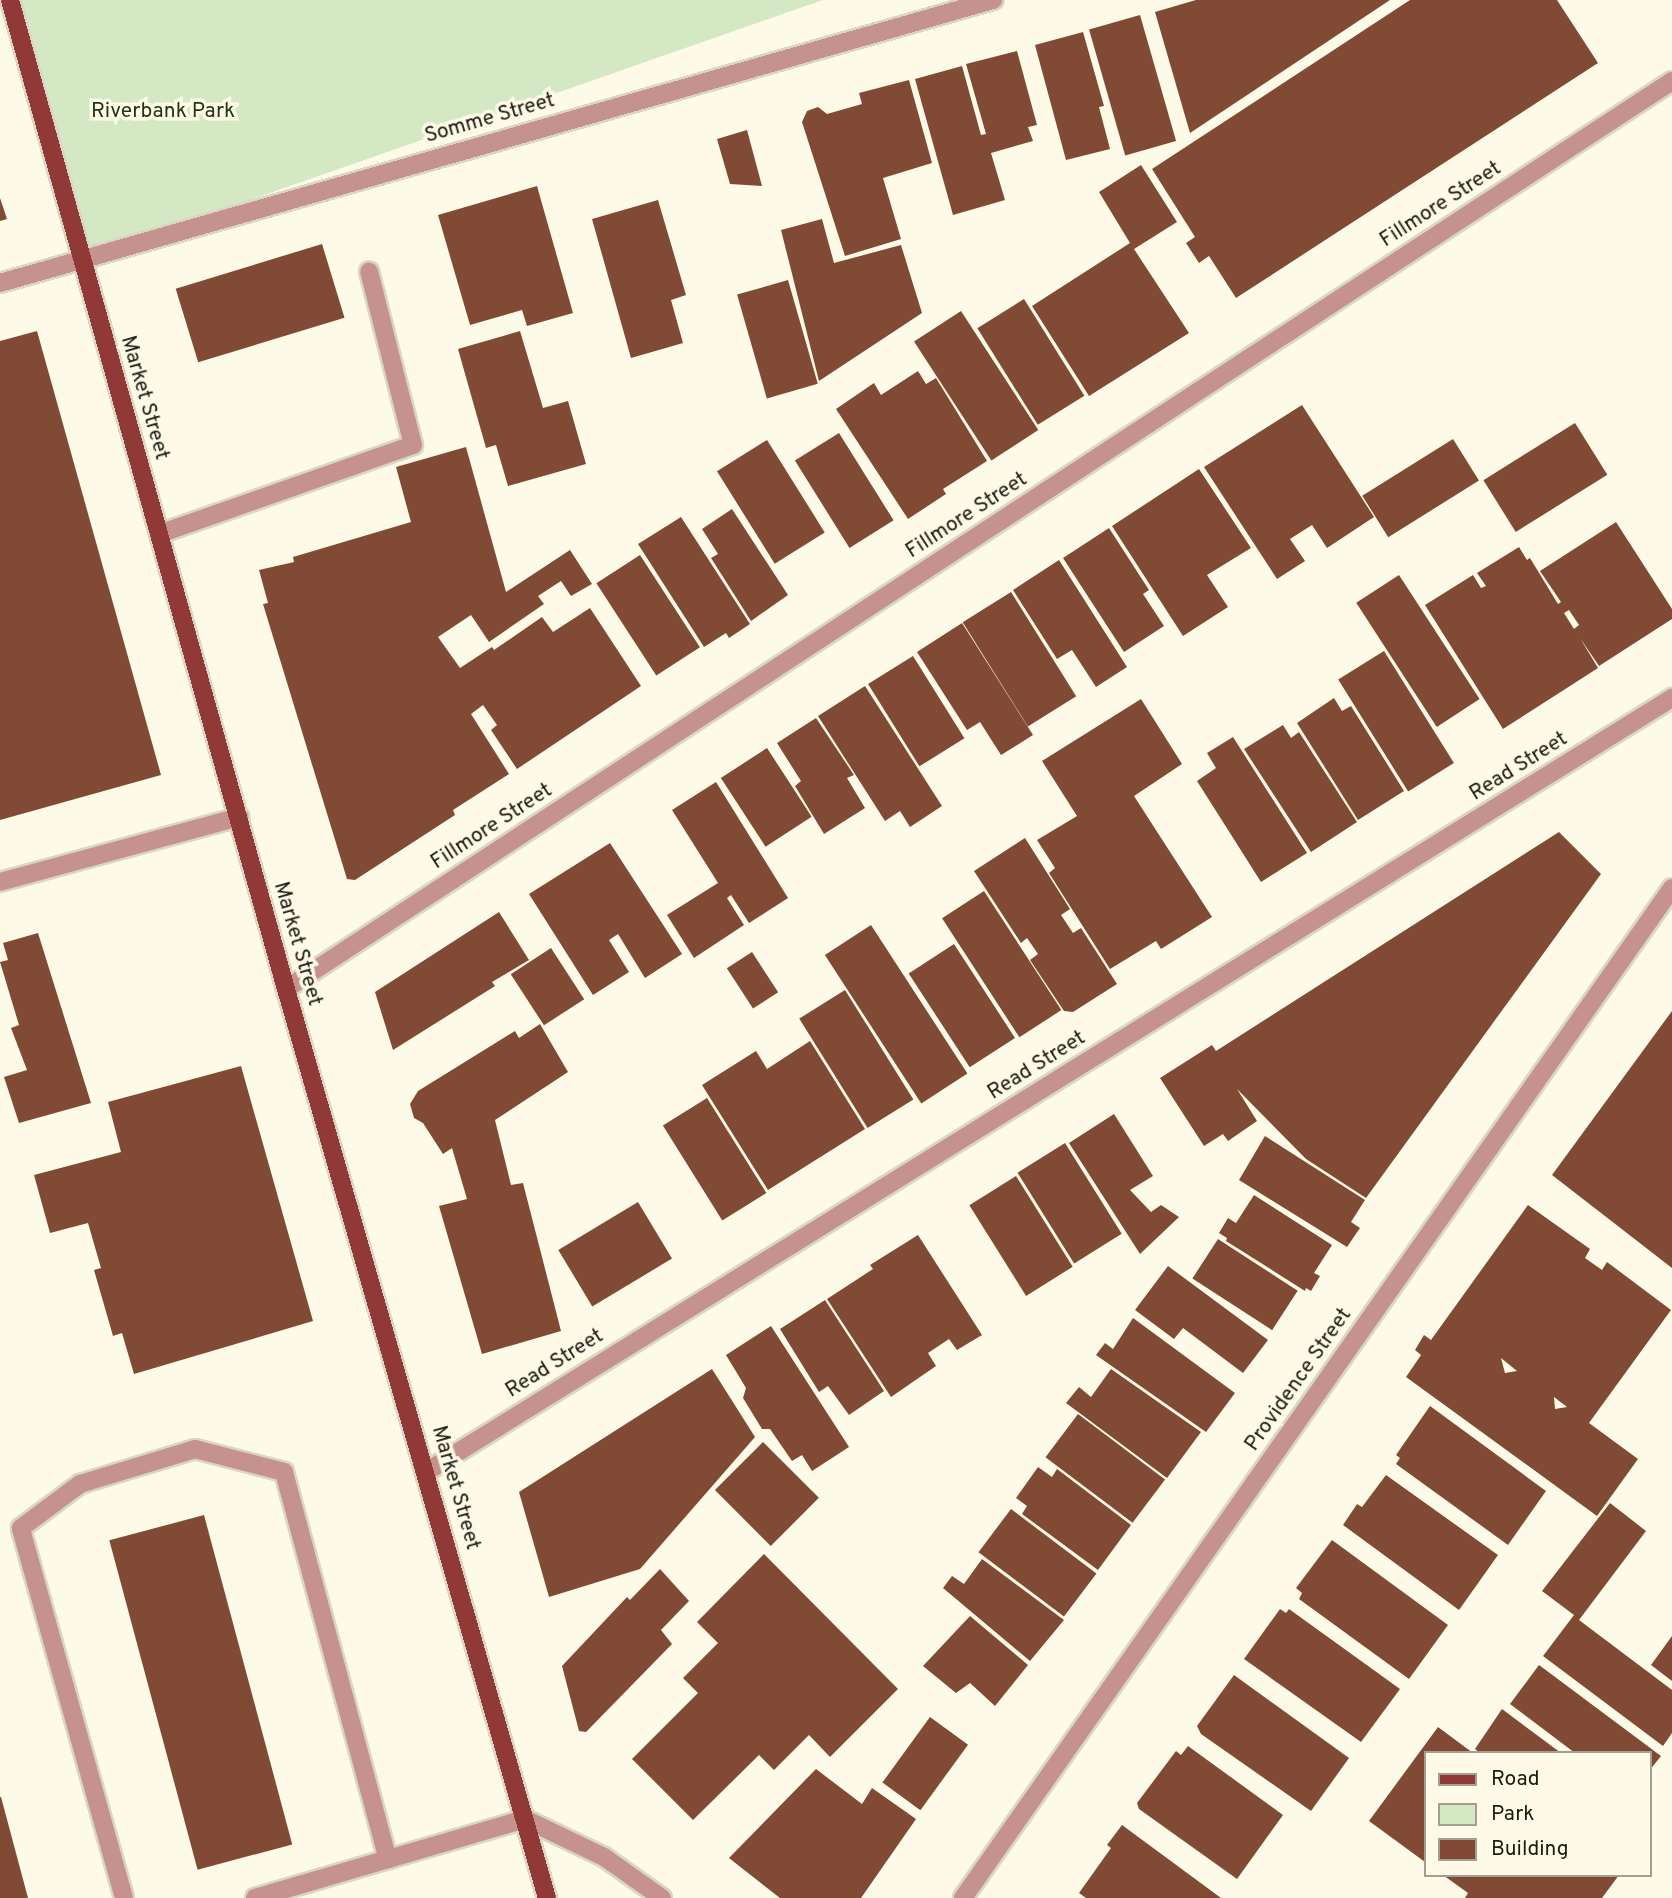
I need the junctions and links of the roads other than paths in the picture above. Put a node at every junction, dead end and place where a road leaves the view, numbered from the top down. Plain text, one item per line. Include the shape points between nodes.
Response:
1 (10, 0) edge
2 (993, 0) edge
3 (1672, 81) edge
4 (81, 259) junction
5 (369, 271) dead end
6 (0, 283) edge
7 (159, 534) junction
8 (1672, 698) edge
9 (239, 817) junction
10 (0, 882) edge
11 (1672, 888) edge
12 (286, 989) junction
13 (426, 1472) junction
14 (525, 1819) junction
15 (388, 1858) junction
16 (124, 1898) edge
17 (255, 1898) edge
18 (547, 1898) edge
19 (662, 1898) edge
20 (962, 1898) edge

1 - 4 main road, Market Street
2 - 4 street, Somme Street
3 - 12 street, Fillmore Street
4 - 6 street, Somme Street
4 - 7 main road, Market Street
5 - 7 street via 413,445
7 - 9 main road, Market Street
8 - 13 street, Read Street
9 - 10 street
9 - 12 main road, Market Street
11 - 20 street, Providence Street
12 - 13 main road, Market Street
13 - 14 main road, Market Street
14 - 15 street
14 - 18 main road, Market Street
14 - 19 street via 604,1857
15 - 16 street via 284,1472 195,1449 80,1485 21,1528
15 - 17 street

